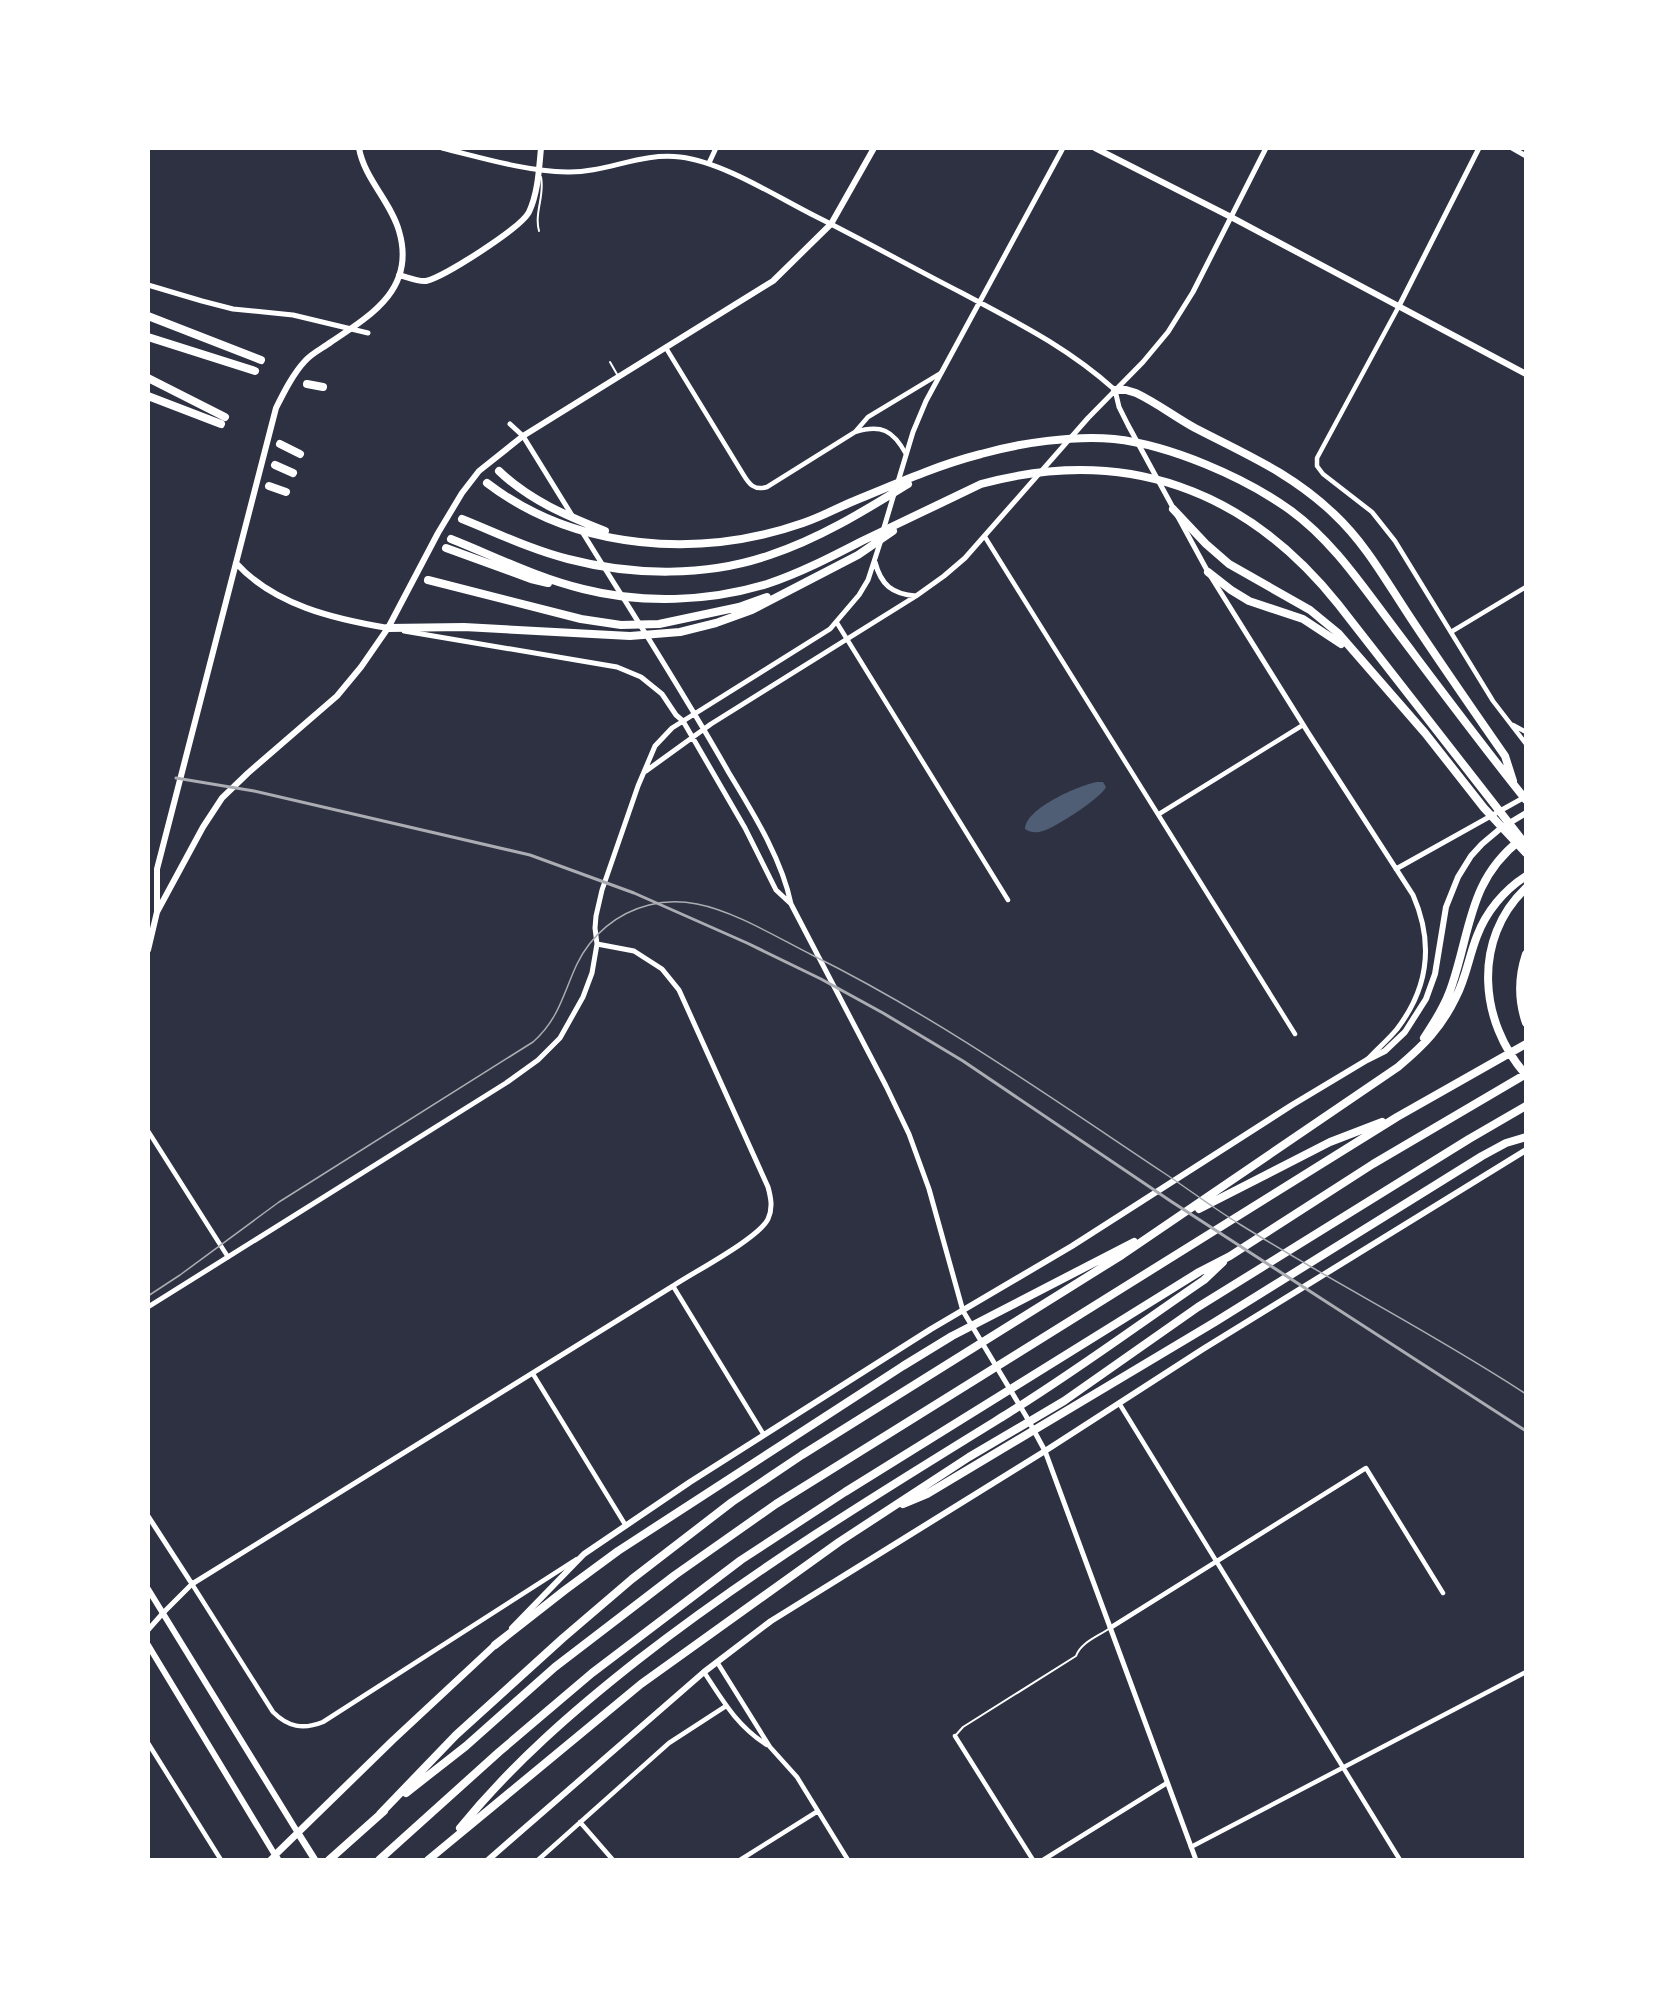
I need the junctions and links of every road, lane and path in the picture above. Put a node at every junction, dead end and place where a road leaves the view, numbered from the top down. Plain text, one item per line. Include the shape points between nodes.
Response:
1 (359, 148) edge
2 (442, 148) edge
3 (541, 148) edge
4 (716, 148) edge
5 (874, 148) edge
6 (1063, 148) edge
7 (1095, 148) edge
8 (1266, 148) edge
9 (1479, 148) edge
10 (1512, 148) edge
11 (1526, 156) edge
12 (709, 163) junction
13 (539, 169) junction
14 (1231, 216) junction
15 (831, 224) junction
16 (539, 231) dead end
17 (399, 275) junction
18 (148, 285) edge
19 (980, 303) junction
20 (1399, 306) junction
21 (148, 316) edge
22 (351, 329) junction
23 (368, 333) dead end
24 (148, 337) edge
25 (666, 348) junction
26 (261, 360) dead end
27 (610, 362) dead end
28 (255, 371) dead end
29 (941, 373) junction
30 (1526, 374) edge
31 (618, 376) junction
32 (148, 378) edge
33 (308, 382) dead end
34 (323, 387) dead end
35 (1115, 390) junction
36 (148, 396) edge
37 (510, 423) dead end
38 (855, 432) junction
39 (523, 436) junction
40 (280, 446) dead end
41 (300, 454) dead end
42 (906, 454) junction
43 (951, 463) junction
44 (275, 465) dead end
45 (500, 471) dead end
46 (293, 473) dead end
47 (487, 483) dead end
48 (269, 486) dead end
49 (286, 492) dead end
50 (1173, 509) junction
51 (917, 514) junction
52 (462, 519) dead end
53 (985, 537) junction
54 (451, 539) dead end
55 (639, 542) junction
56 (446, 548) dead end
57 (875, 560) junction
58 (236, 563) junction
59 (1208, 572) junction
60 (428, 580) dead end
61 (1526, 587) edge
62 (794, 588) junction
63 (583, 589) junction
64 (916, 596) junction
65 (837, 623) junction
66 (388, 628) junction
67 (1451, 632) junction
68 (847, 640) junction
69 (1361, 658) junction
70 (695, 714) junction
71 (683, 721) junction
72 (1303, 725) junction
73 (1513, 725) junction
74 (704, 729) junction
75 (1526, 732) edge
76 (693, 737) junction
77 (1526, 744) edge
78 (645, 771) junction
79 (1516, 788) junction
80 (1526, 798) edge
81 (1526, 813) edge
82 (1159, 814) junction
83 (1526, 836) edge
84 (1526, 845) edge
85 (1526, 853) edge
86 (1396, 869) junction
87 (1526, 876) edge
88 (1526, 888) edge
89 (1008, 900) dead end
90 (791, 904) junction
91 (157, 912) junction
92 (597, 944) junction
93 (148, 950) edge
94 (1526, 954) edge
95 (1524, 1020) edge
96 (1295, 1034) dead end
97 (1526, 1044) edge
98 (1416, 1050) junction
99 (1367, 1060) junction
100 (1526, 1075) edge
101 (1526, 1106) edge
102 (1397, 1117) junction
103 (148, 1131) edge
104 (1526, 1137) edge
105 (1526, 1150) edge
106 (1230, 1256) junction
107 (228, 1257) junction
108 (673, 1286) junction
109 (148, 1307) edge
110 (963, 1311) junction
111 (533, 1374) junction
112 (1119, 1403) junction
113 (764, 1435) junction
114 (1045, 1451) junction
115 (883, 1511) junction
116 (148, 1516) edge
117 (626, 1526) junction
118 (584, 1554) junction
119 (1215, 1562) junction
120 (192, 1584) junction
121 (148, 1589) edge
122 (1443, 1593) dead end
123 (163, 1613) junction
124 (1110, 1628) junction
125 (148, 1630) edge
126 (148, 1645) edge
127 (495, 1645) junction
128 (717, 1662) junction
129 (704, 1672) junction
130 (1526, 1672) edge
131 (726, 1706) junction
132 (956, 1736) joint
133 (148, 1743) edge
134 (770, 1747) junction
135 (1343, 1768) junction
136 (1167, 1783) junction
137 (818, 1811) junction
138 (380, 1814) junction
139 (580, 1822) junction
140 (298, 1833) junction
141 (1191, 1847) junction
142 (274, 1858) edge
143 (221, 1860) edge
144 (315, 1860) edge
145 (329, 1860) edge
146 (379, 1860) edge
147 (428, 1860) edge
148 (435, 1860) edge
149 (488, 1860) edge
150 (538, 1860) edge
151 (613, 1860) edge
152 (740, 1860) edge
153 (848, 1860) edge
154 (1033, 1860) edge
155 (1043, 1860) edge
156 (1196, 1860) edge
157 (1400, 1860) edge

1 - 17 main road via 399,231 403,257
2 - 13 street
3 - 13 main road
4 - 12 street
5 - 15 main road
6 - 19 street
7 - 14 main road
8 - 14 street
9 - 20 street
10 - 11 street
12 - 13 street via 660,157 588,170
12 - 15 street
13 - 16 lane via 543,187
13 - 17 main road via 528,215 514,228 432,279 424,282
14 - 20 main road
14 - 35 street via 1179,317
15 - 19 street
15 - 25 main road via 772,281
17 - 22 main road via 382,306
18 - 22 street via 233,309 293,315
19 - 29 street
19 - 35 street via 1059,345
20 - 30 main road
20 - 67 street via 1317,458 1317,466 1372,512 1395,541
21 - 26 highway
22 - 23 street
22 - 58 main road via 305,360 276,408
24 - 28 highway
25 - 31 main road
25 - 38 street via 750,485 756,488 767,487
27 - 31 lane
29 - 38 street via 865,419
29 - 42 street
31 - 39 main road
32 - 36 highway via 223,421
33 - 34 highway
35 - 50 street via 1119,407
35 - 53 street
35 - 79 highway via 1136,393 1267,464 1340,519 1369,553 1505,756
37 - 39 street
38 - 42 street via 874,428 886,431
39 - 66 main road via 478,471 462,493
39 - 70 street
40 - 41 highway
42 - 57 street
43 - 52 highway via 800,543 744,562 694,570 634,570 588,564
43 - 55 highway via 770,533 705,544
43 - 79 highway via 1024,445 1112,439 1187,458 1265,493 1329,545
44 - 46 highway
45 - 55 highway via 554,509
47 - 55 highway via 552,520
48 - 49 highway
50 - 59 street
50 - 69 highway via 1221,557 1310,610
51 - 62 highway via 858,555
51 - 63 highway via 811,567 742,590 664,599
51 - 84 highway via 981,484 1026,473 1073,470 1154,479 1219,503 1272,536 1308,569
53 - 64 street
53 - 82 street
54 - 63 highway
56 - 63 highway via 531,579
57 - 64 street via 884,583 902,594
57 - 65 street via 859,595
58 - 66 main road via 267,590 301,606
58 - 91 main road via 157,868
59 - 69 highway via 1249,601 1315,625
59 - 72 street
60 - 62 highway via 581,619 621,624 659,624 739,607
61 - 67 street
62 - 66 highway via 731,619 650,635 464,627
64 - 68 street
65 - 68 street
65 - 70 street
66 - 71 street via 617,667 641,677 662,694
66 - 91 main road via 337,696 222,798
67 - 73 street via 1493,701
68 - 74 street
68 - 89 street
69 - 85 highway
70 - 71 street
70 - 74 street
71 - 76 street
71 - 78 street via 655,746
72 - 82 street
72 - 86 street
73 - 75 street
73 - 77 street
74 - 76 street
74 - 90 street via 756,818 787,884
76 - 78 street
76 - 90 street via 776,890
78 - 92 street via 602,890 596,916
79 - 80 highway
80 - 86 street
81 - 99 main road via 1491,836 1464,866 1446,907 1435,974 1425,999 1405,1032 1384,1052
82 - 96 street
83 - 98 highway via 1496,865 1480,890 1447,998
86 - 99 street via 1421,915 1427,946 1425,969 1398,1028
87 - 98 highway via 1488,914 1458,995 1436,1032
88 - 100 highway via 1503,917 1491,947 1488,987 1495,1026 1509,1055
90 - 110 street via 891,1095 916,1152
91 - 93 main road
92 - 107 street via 587,987 569,1026 538,1060
92 - 108 street via 634,951 662,969 679,990 771,1196 765,1225
94 - 95 highway via 1520,987
97 - 102 highway
98 - 138 highway via 1122,1256 732,1502 563,1638 456,1735
99 - 110 main road
100 - 106 highway via 1373,1164
101 - 115 highway via 1198,1307 1064,1401
102 - 127 highway via 1330,1142 952,1336 602,1563
102 - 138 highway via 727,1538 555,1667 466,1746
103 - 107 street
104 - 115 highway via 1482,1156 1215,1323 937,1488
105 - 112 main road
106 - 146 highway via 1045,1366 741,1560 592,1673
106 - 148 highway via 1204,1280 1072,1372 803,1542 655,1646 542,1740 481,1802
107 - 109 street
108 - 111 street
108 - 113 street
110 - 113 main road
110 - 114 street
111 - 117 street
111 - 120 street
112 - 114 main road
112 - 119 street
113 - 117 main road
114 - 124 street
114 - 128 main road via 790,1609
115 - 147 highway via 633,1691
116 - 120 street
117 - 118 main road
118 - 120 street via 323,1722 302,1727 291,1726 273,1712
118 - 127 main road
119 - 122 street via 1366,1468
119 - 124 street
119 - 135 street
120 - 123 street
121 - 123 main road
123 - 125 street
123 - 140 main road
124 - 132 lane via 1086,1643 1076,1656
124 - 136 street
126 - 142 main road
127 - 140 main road
128 - 129 main road
128 - 134 street
129 - 131 street
129 - 149 main road
130 - 135 street
131 - 134 street via 750,1734
131 - 139 street via 669,1743
132 - 154 street
133 - 143 street
134 - 137 street via 797,1777
135 - 141 street
135 - 157 street
136 - 141 street
136 - 155 street
137 - 152 street
137 - 153 street
138 - 145 highway
139 - 150 street
139 - 151 street
140 - 142 main road
140 - 144 main road
141 - 156 street

